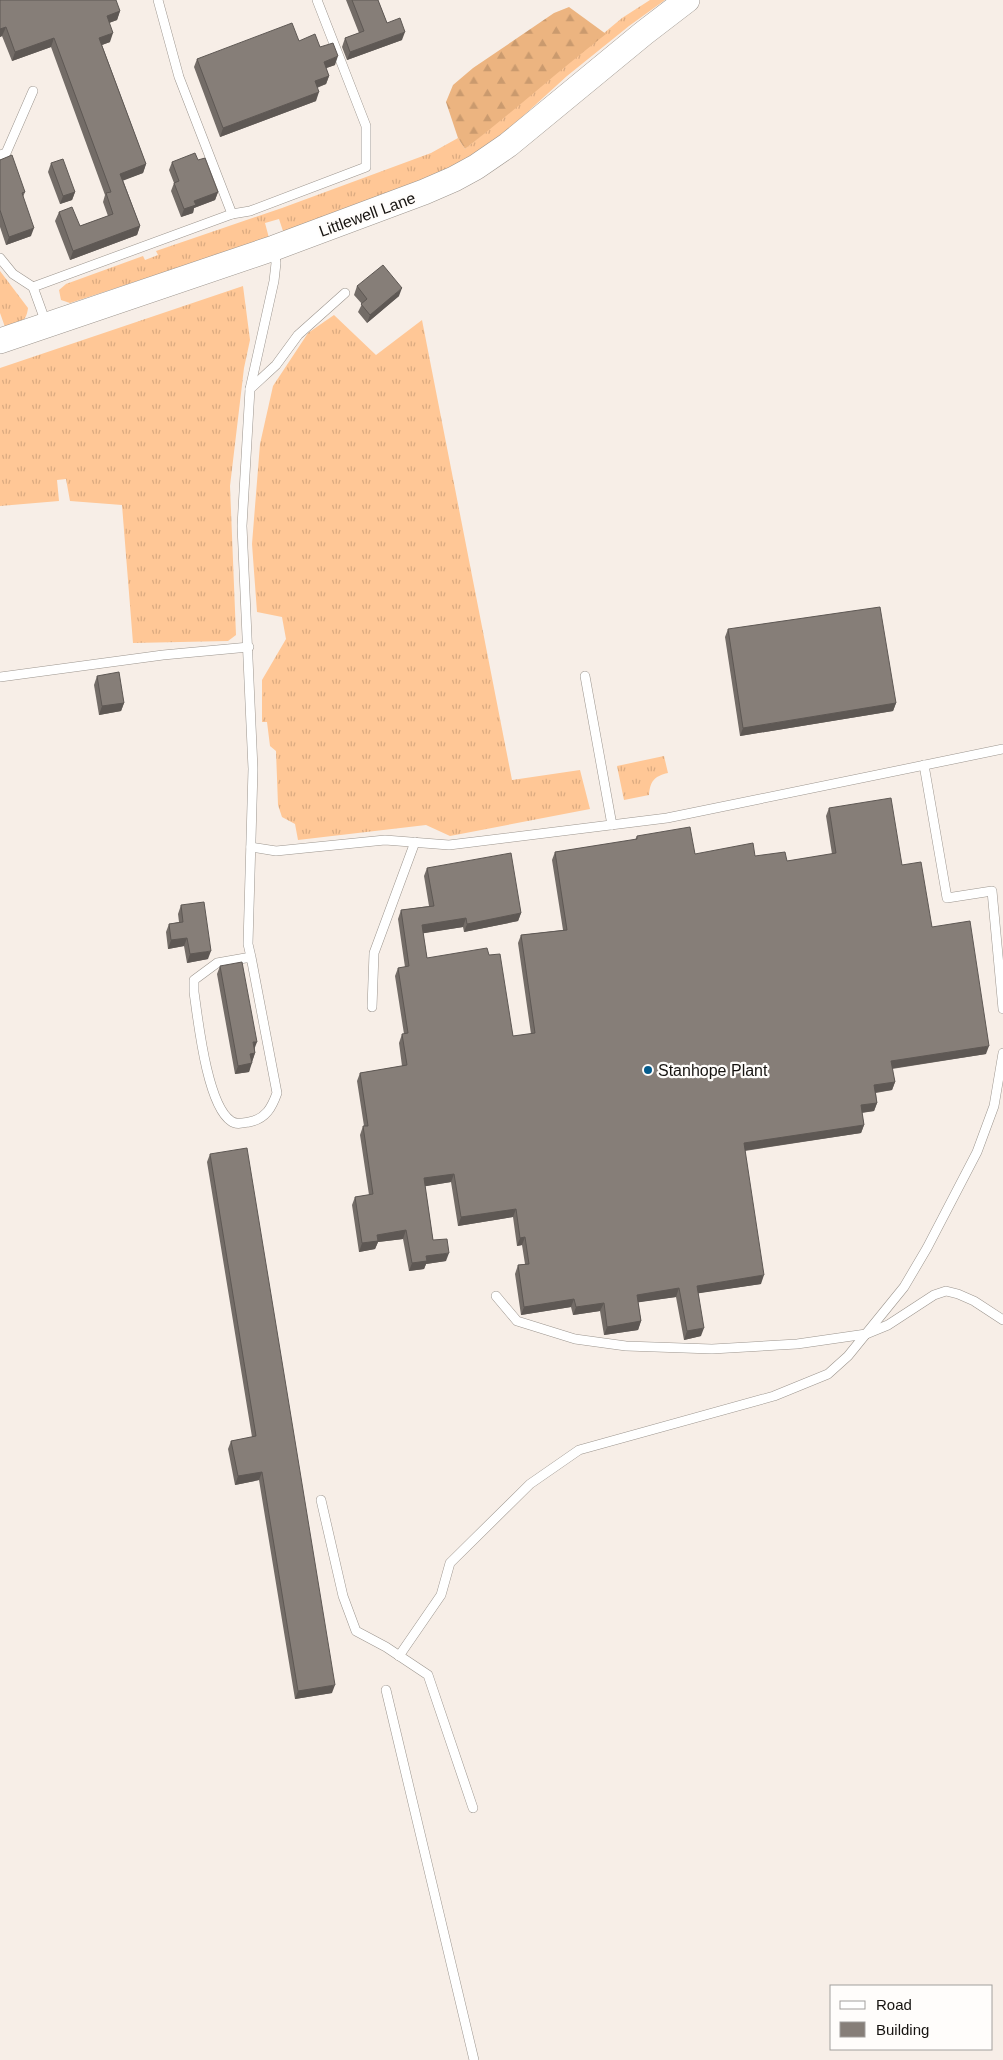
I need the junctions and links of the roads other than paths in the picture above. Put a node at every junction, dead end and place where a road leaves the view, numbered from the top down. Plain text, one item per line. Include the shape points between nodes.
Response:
1 (158, 0) edge
2 (317, 0) edge
3 (687, 0) edge
4 (33, 91) dead end
5 (0, 155) edge
6 (232, 214) junction
7 (274, 248) junction
8 (0, 258) edge
9 (33, 287) junction
10 (345, 294) dead end
11 (47, 326) junction
12 (0, 341) edge
13 (250, 389) junction
14 (249, 647) junction
15 (585, 676) dead end
16 (0, 677) edge
17 (1003, 749) edge
18 (924, 765) junction
19 (612, 825) junction
20 (415, 842) junction
21 (251, 846) junction
22 (251, 957) junction
23 (372, 1007) dead end
24 (1003, 1009) edge
25 (1003, 1053) edge
26 (496, 1296) dead end
27 (1003, 1320) edge
28 (866, 1334) junction
29 (321, 1500) dead end
30 (399, 1656) junction
31 (386, 1690) dead end
32 (473, 1808) dead end
33 (474, 2060) edge

1 - 6 lane via 179,78
2 - 6 lane via 366,126 366,167 250,211
3 - 7 street, Littlewell Lane via 516,139 476,167 424,192
4 - 5 lane via 6,153
6 - 9 lane
7 - 11 street, Littlewell Lane
7 - 13 lane via 274,281
8 - 9 lane via 13,274
9 - 11 lane
10 - 13 lane via 298,335 276,365
11 - 12 street, Littlewell Lane
13 - 14 lane via 242,526
14 - 16 lane
14 - 21 lane via 253,769
15 - 19 lane
17 - 18 lane
18 - 19 lane via 667,818
18 - 24 lane via 947,898 992,890
19 - 20 lane via 449,845
20 - 21 lane via 385,840 276,851
20 - 23 lane via 374,953
21 - 22 lane via 248,944
22 - 22 lane via 217,963 194,980 207,1072 223,1112 231,1122 241,1124 253,1121 272,1109 277,1093
25 - 28 lane via 994,1106 976,1152 904,1287
26 - 28 lane via 517,1320 576,1339 626,1346 712,1349 797,1344
27 - 28 lane via 974,1302 946,1291
28 - 30 lane via 828,1374 774,1396 579,1450 530,1484 450,1563 441,1595
29 - 30 lane via 343,1596 356,1631
30 - 32 lane via 428,1675
31 - 33 lane

